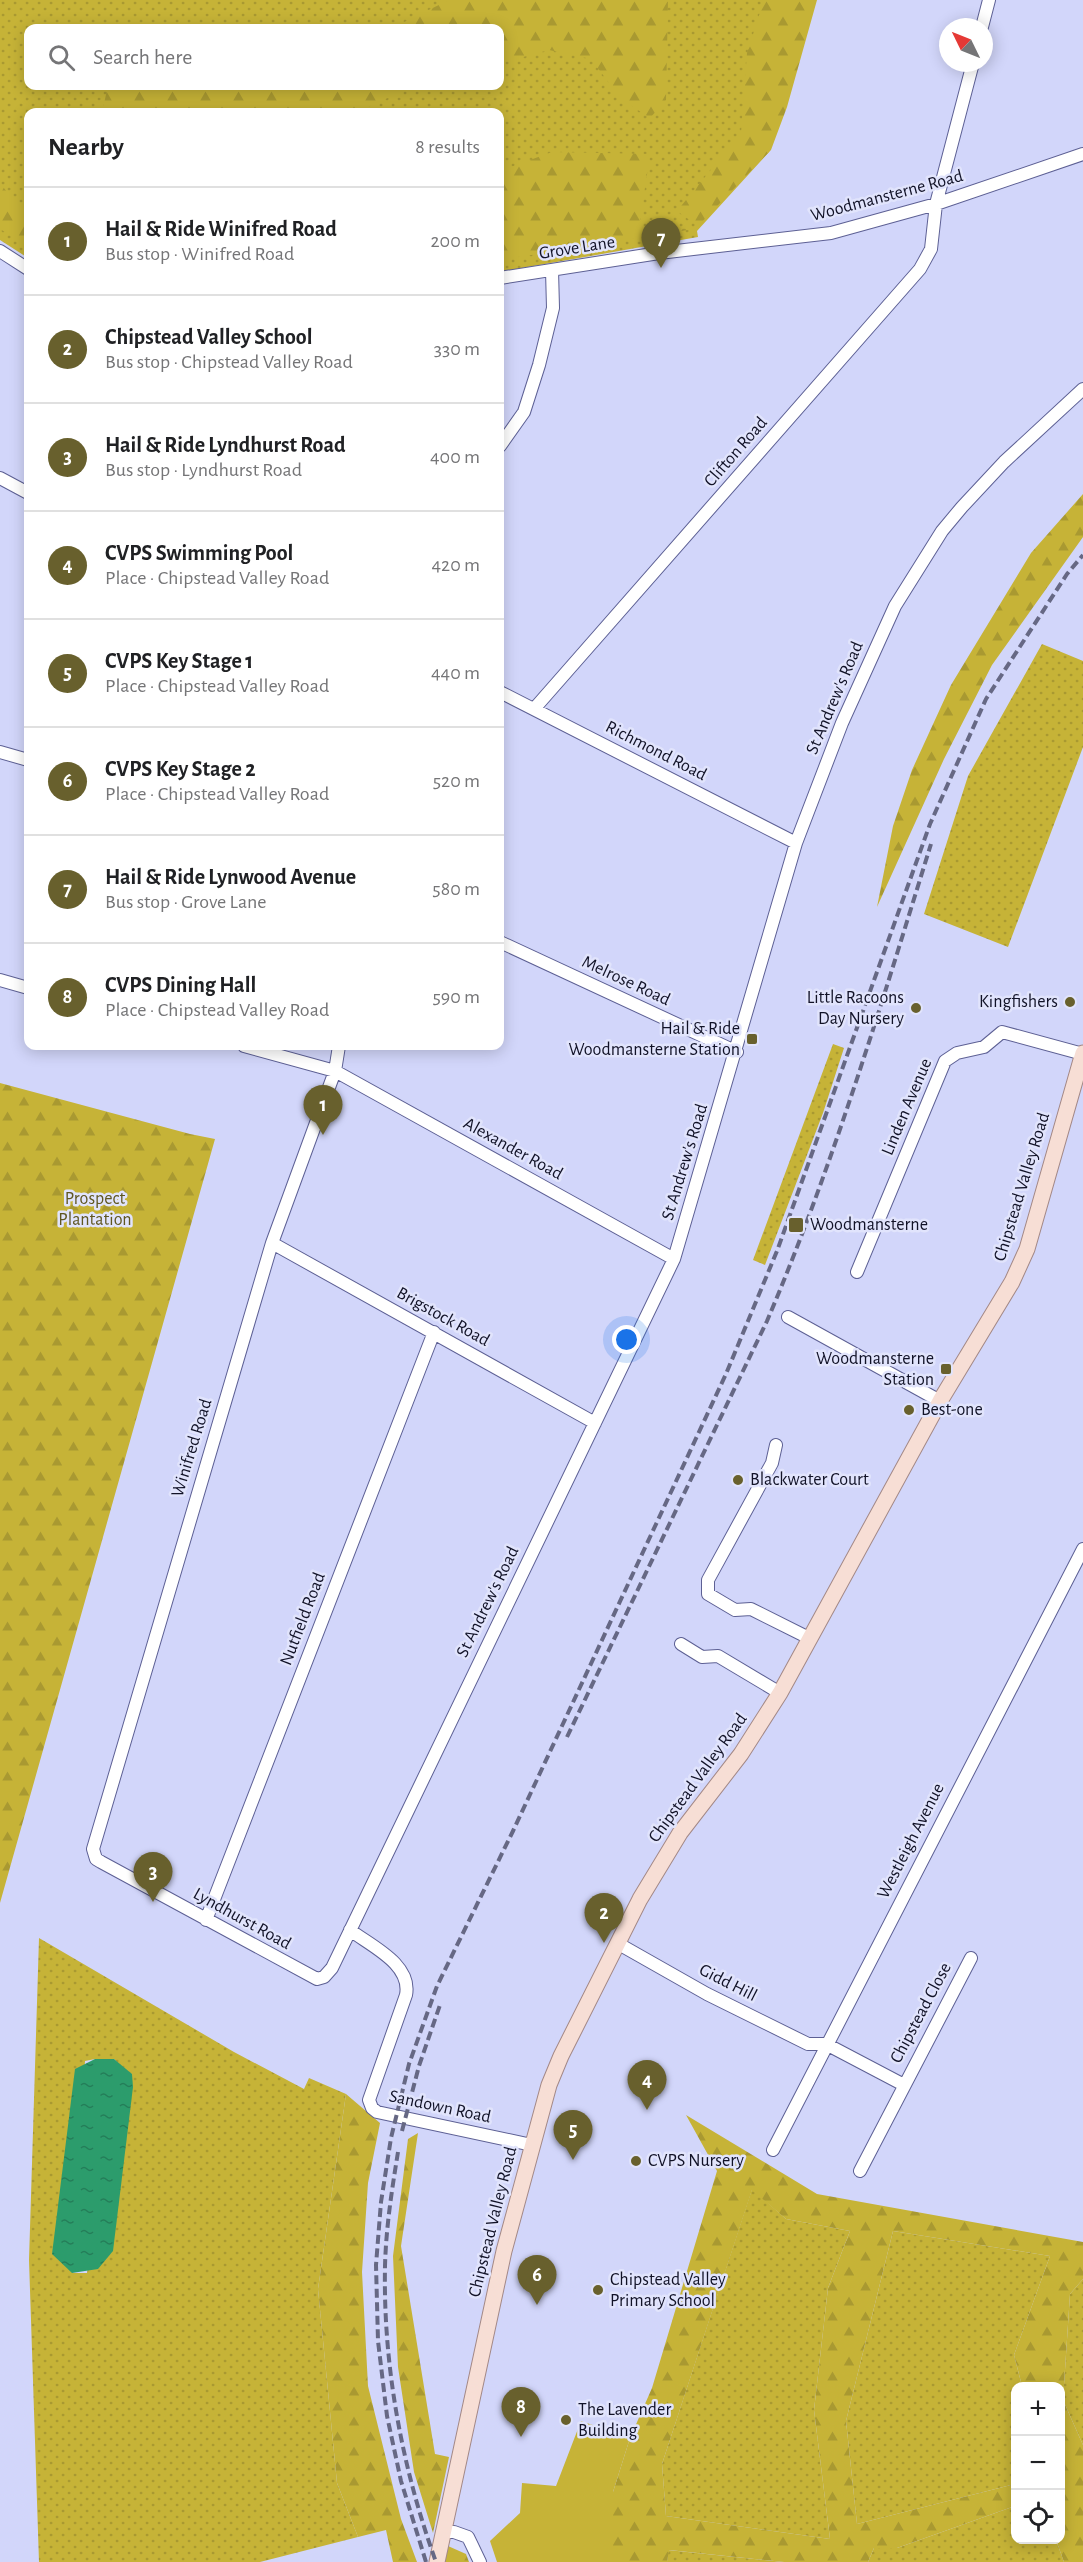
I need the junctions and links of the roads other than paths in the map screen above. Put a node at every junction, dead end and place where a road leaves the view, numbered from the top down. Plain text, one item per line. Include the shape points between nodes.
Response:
1 (989, 0) edge
2 (984, 18) edge
3 (971, 72) edge
4 (1083, 154) edge
5 (936, 204) junction
6 (0, 251) edge
7 (659, 253) joint
8 (24, 266) edge
9 (552, 270) junction
10 (504, 277) edge
11 (1083, 389) edge
12 (504, 440) edge
13 (0, 478) edge
14 (24, 491) edge
15 (504, 694) edge
16 (534, 709) junction
17 (0, 752) edge
18 (24, 759) edge
19 (796, 843) junction
20 (504, 944) edge
21 (0, 980) edge
22 (24, 987) edge
23 (258, 1050) edge
24 (338, 1050) edge
25 (737, 1052) junction
26 (1083, 1054) edge
27 (334, 1071) junction
28 (272, 1243) junction
29 (674, 1259) junction
30 (857, 1272) dead end
31 (788, 1317) dead end
32 (434, 1332) junction
33 (940, 1401) junction
34 (595, 1423) junction
35 (776, 1445) dead end
36 (1083, 1549) edge
37 (809, 1638) junction
38 (681, 1644) dead end
39 (780, 1693) junction
40 (101, 1862) joint
41 (206, 1920) junction
42 (350, 1930) junction
43 (617, 1943) junction
44 (970, 1958) dead end
45 (332, 1968) joint
46 (826, 2044) junction
47 (904, 2085) junction
48 (532, 2145) junction
49 (773, 2150) dead end
50 (860, 2171) dead end
51 (444, 2532) junction
52 (437, 2562) edge
53 (480, 2562) edge

1 - 2 street
3 - 5 street, Clifton Road
4 - 5 street, Woodmansterne Road
5 - 7 street, Woodmansterne Road via 831,232
5 - 16 street, Clifton Road via 931,249 920,269
6 - 8 street
7 - 9 street, Grove Lane
9 - 10 street, Grove Lane
9 - 12 street via 553,308 539,365 524,412
11 - 19 street, St Andrew's Road via 983,484 926,555 895,606 842,723
13 - 14 street
15 - 16 street, Richmond Road
16 - 19 street, Richmond Road
17 - 18 street
19 - 25 street, St Andrew's Road
20 - 25 street, Melrose Road
21 - 22 street
23 - 27 street, Alexander Road
24 - 27 street, Winifred Road
25 - 29 street, St Andrew's Road
26 - 30 street, Linden Avenue via 1002,1032 984,1047 957,1053 945,1061
26 - 33 main road, Chipstead Valley Road via 1020,1265
27 - 28 street, Winifred Road
27 - 29 street, Alexander Road
28 - 32 street, Brigstock Road
28 - 40 street, Winifred Road via 94,1843 94,1854
29 - 34 street, St Andrew's Road
31 - 33 street
32 - 34 street, Brigstock Road
32 - 41 street, Nutfield Road
33 - 37 main road, Chipstead Valley Road
34 - 42 street, St Andrew's Road
35 - 37 street via 772,1463 708,1580 708,1594 735,1610 751,1609
36 - 46 street, Westleigh Avenue
37 - 39 main road, Chipstead Valley Road
38 - 39 street via 702,1657 718,1656
39 - 43 main road, Chipstead Valley Road via 741,1755 680,1833
40 - 41 street, Lyndhurst Road
41 - 45 street, Lyndhurst Road via 314,1978 324,1977
42 - 45 street, St Andrew's Road
42 - 48 street, Sandown Road via 396,1964 407,1982 406,1995 369,2100 374,2110
43 - 46 street, Gidd Hill via 707,1994 808,2044
43 - 48 main road, Chipstead Valley Road via 558,2063
44 - 47 street, Chipstead Close
46 - 47 street, Chipstead Close
46 - 49 street, Westleigh Avenue
47 - 50 street, Chipstead Close
48 - 51 main road, Chipstead Valley Road via 491,2307
51 - 52 main road, Chipstead Valley Road
51 - 53 street via 468,2537

